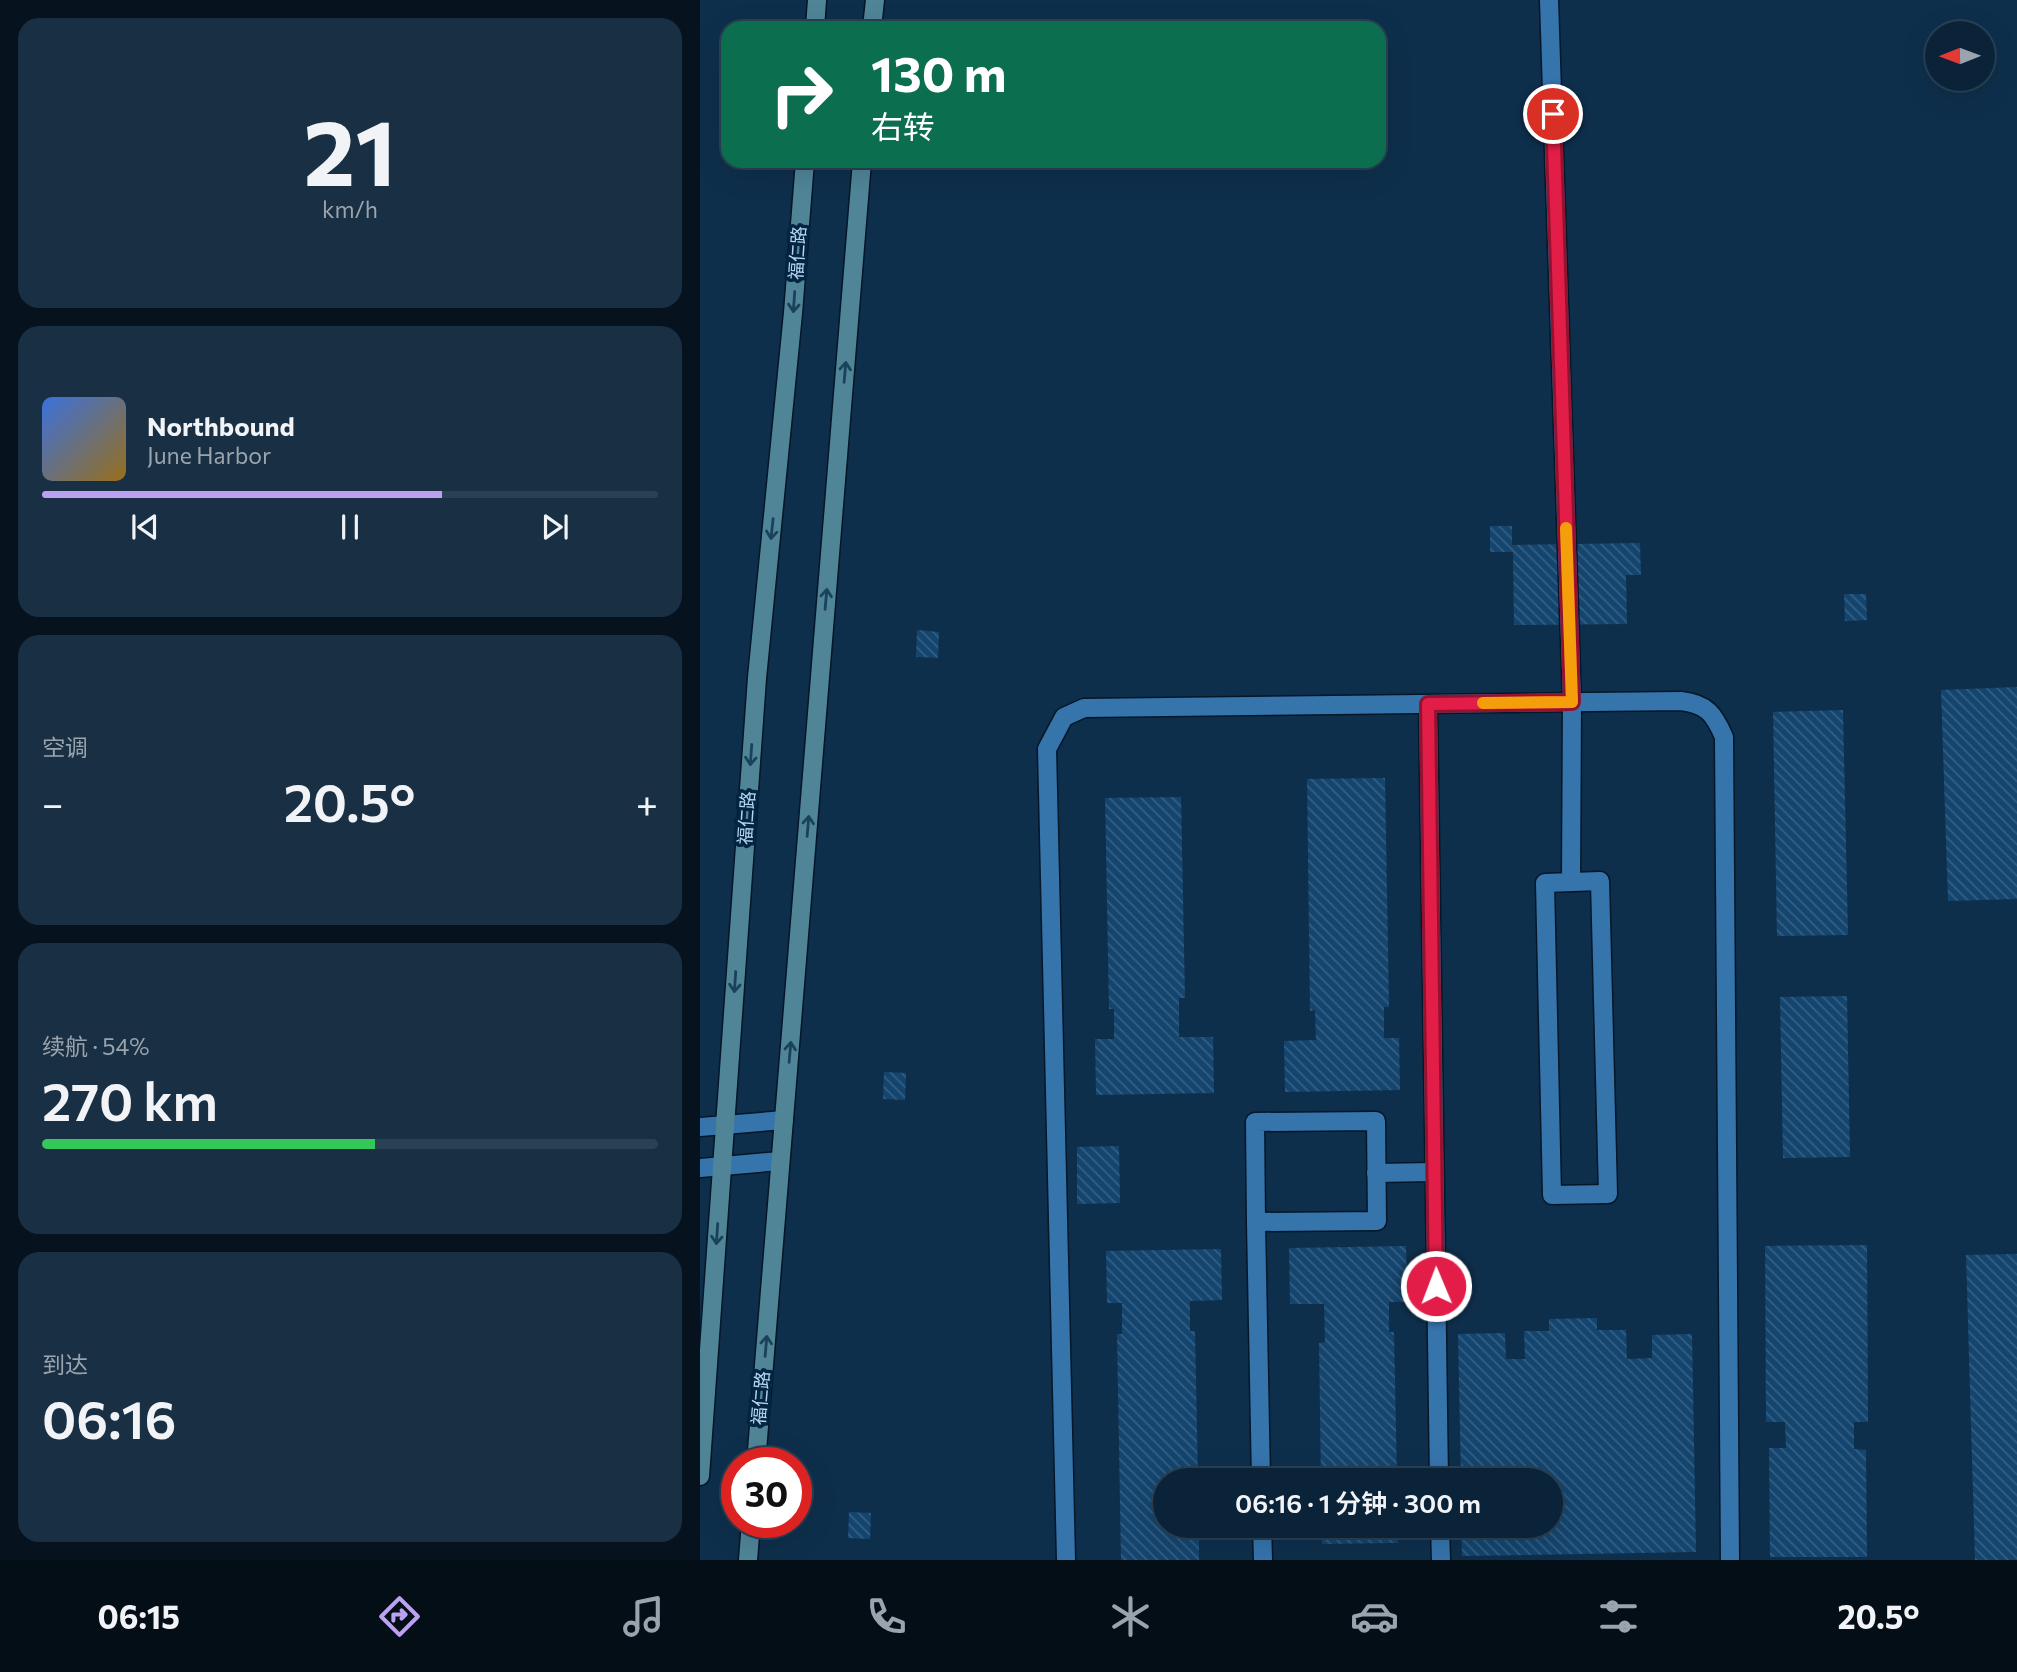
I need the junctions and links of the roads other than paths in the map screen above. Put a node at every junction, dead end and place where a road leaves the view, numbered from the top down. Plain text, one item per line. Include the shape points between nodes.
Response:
1 (817, 0) edge
2 (874, 0) edge
3 (1549, 0) edge
4 (816, 21) edge
5 (872, 21) edge
6 (804, 168) edge
7 (861, 168) edge
8 (1572, 702) junction
9 (1428, 704) junction
10 (1571, 882) junction
11 (784, 1120) junction
12 (725, 1125) junction
13 (700, 1127) edge
14 (780, 1161) junction
15 (722, 1166) junction
16 (700, 1168) edge
17 (1376, 1172) junction
18 (1434, 1172) junction
19 (1256, 1222) junction
20 (757, 1447) edge
21 (1261, 1468) edge
22 (1439, 1468) edge
23 (700, 1476) edge
24 (750, 1538) edge
25 (1262, 1538) edge
26 (1440, 1538) edge
27 (748, 1560) edge
28 (1066, 1560) edge
29 (1263, 1560) edge
30 (1441, 1560) edge
31 (1731, 1560) edge

1 - 4 main road
2 - 5 main road
3 - 8 street
6 -> 12 main road, 福仁路 via 757,678
11 -> 7 main road, 福仁路
8 - 9 street
8 - 10 street
8 - 31 street via 1697,703 1716,716 1724,737
9 - 18 street
9 - 28 street via 1084,708 1063,717 1053,733 1047,749
10 - 10 street via 1545,883 1552,1195 1608,1194 1600,881
11 - 12 street
11 - 14 main road, 福仁路
12 - 13 street
12 - 15 main road, 福仁路
14 - 15 street
20 -> 14 main road, 福仁路
15 - 16 street
15 -> 23 main road, 福仁路
17 - 18 street
17 - 19 street via 1377,1221
17 - 19 street via 1376,1121 1255,1122
18 - 22 street
19 - 21 street
24 - 27 main road
25 - 29 street
26 - 30 street

